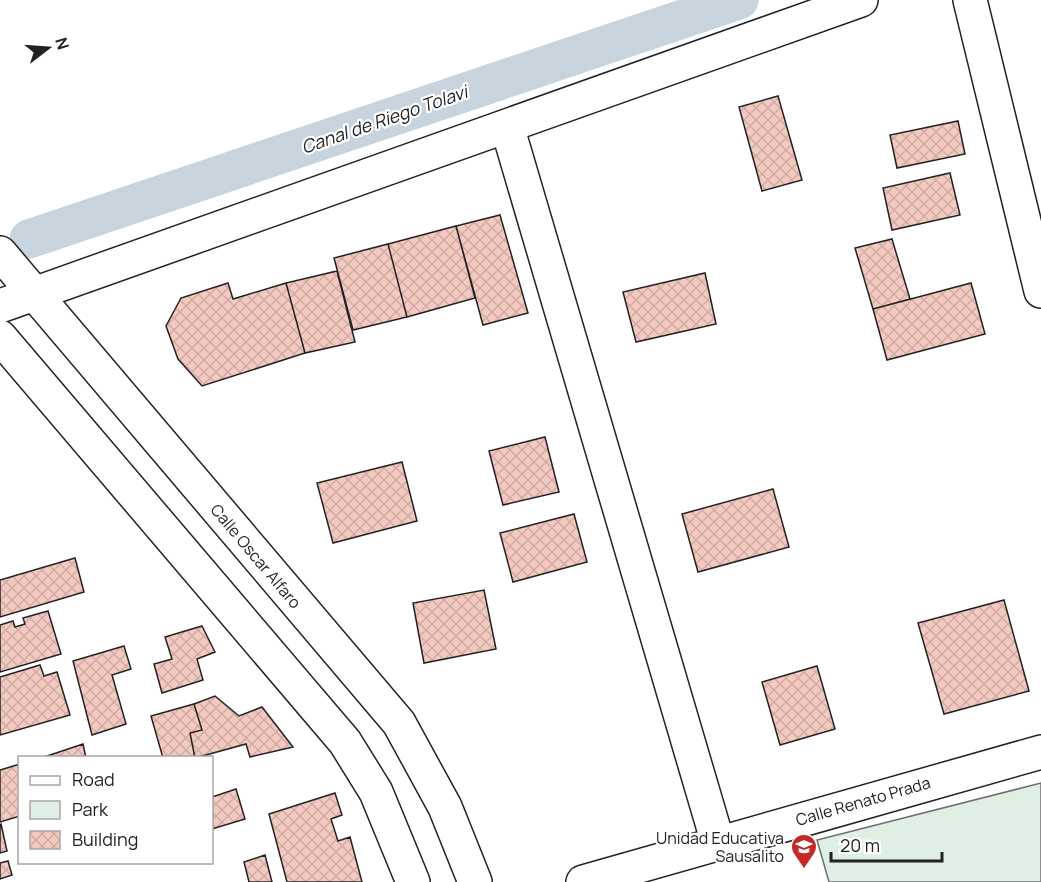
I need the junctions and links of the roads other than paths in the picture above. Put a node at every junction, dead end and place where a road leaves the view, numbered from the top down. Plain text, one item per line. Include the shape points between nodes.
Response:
1 (861, 0) edge
2 (970, 0) edge
3 (507, 126) junction
4 (0, 253) edge
5 (1041, 291) edge
6 (34, 295) junction
7 (0, 306) edge
8 (0, 337) edge
9 (1041, 752) edge
10 (718, 843) junction
11 (413, 882) edge
12 (475, 882) edge
13 (582, 882) edge

1 - 3 street
2 - 5 street
3 - 6 street
3 - 10 street
4 - 6 street, Calle Oscar Alfaro
6 - 7 street
6 - 12 street, Calle Oscar Alfaro via 399,723 445,807
8 - 11 street via 345,742 376,792
9 - 10 street, Calle Renato Prada
10 - 13 street, Calle Renato Prada

